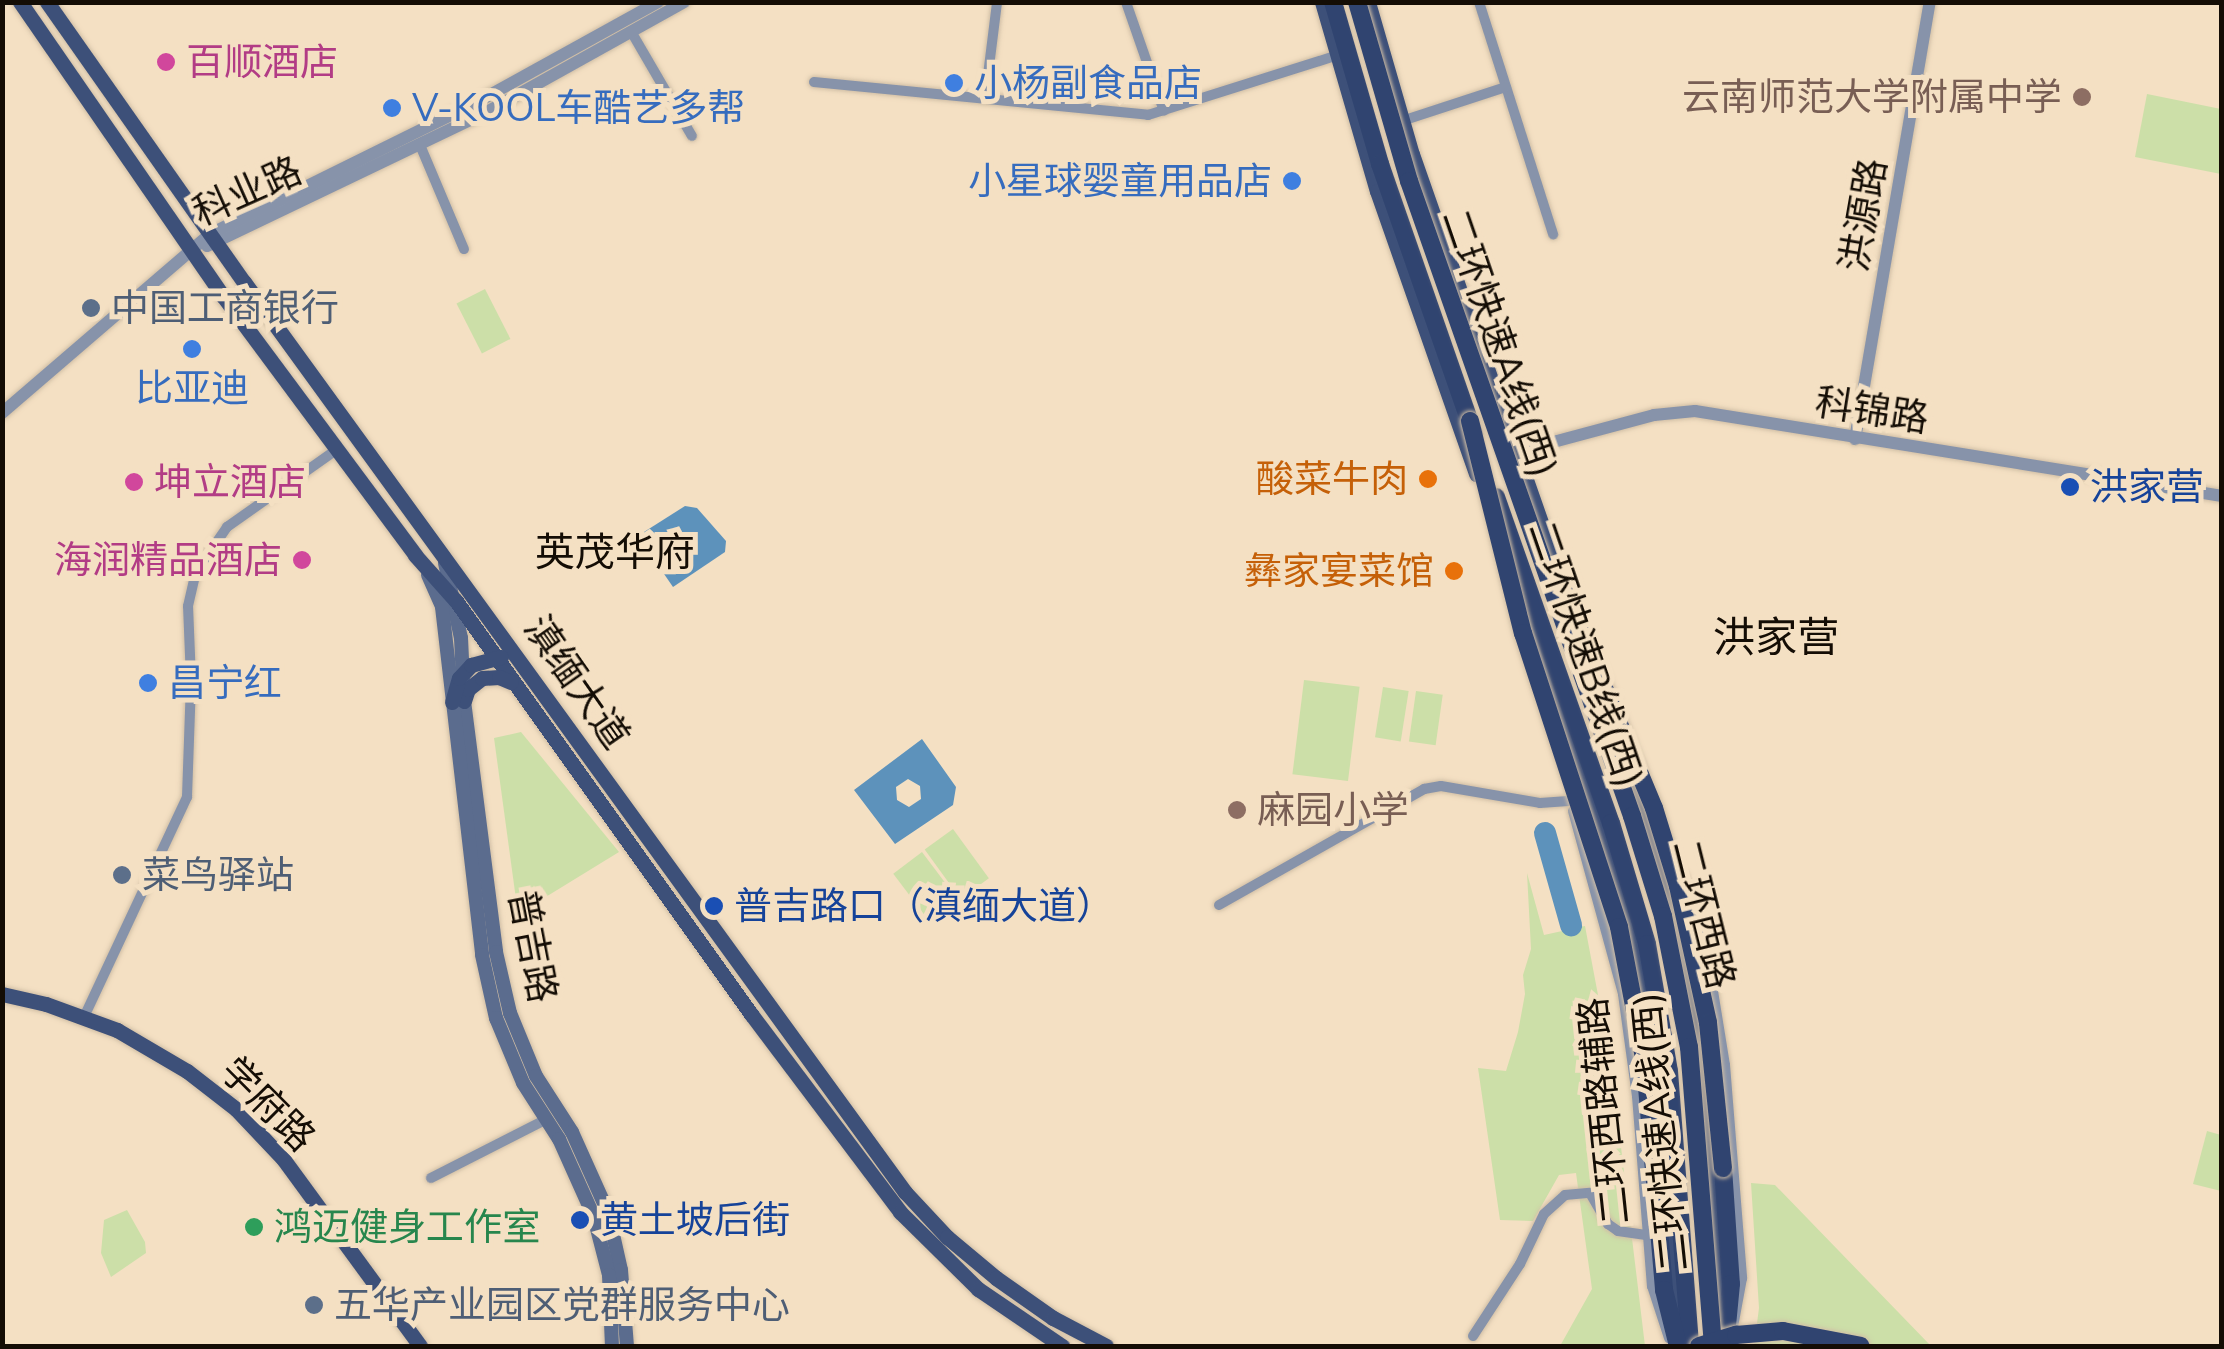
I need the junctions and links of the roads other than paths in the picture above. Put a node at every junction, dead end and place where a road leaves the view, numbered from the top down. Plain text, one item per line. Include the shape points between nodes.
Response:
1 (20, 2) edge
2 (47, 2) edge
3 (658, 2) edge
4 (684, 2) edge
5 (998, 2) edge
6 (1126, 2) edge
7 (1322, 2) edge
8 (1332, 2) edge
9 (1356, 2) edge
10 (1368, 2) edge
11 (1478, 2) edge
12 (1930, 2) edge
13 (632, 33) junction
14 (1335, 56) junction
15 (814, 82) dead end
16 (1506, 86) junction
17 (985, 100) junction
18 (1164, 112) junction
19 (1402, 121) junction
20 (692, 136) dead end
21 (420, 146) junction
22 (1554, 234) dead end
23 (214, 239) junction
24 (464, 249) dead end
25 (190, 251) junction
26 (2, 413) edge
27 (1470, 422) junction
28 (1855, 438) junction
29 (336, 450) junction
30 (1516, 452) junction
31 (1513, 476) junction
32 (2222, 496) edge
33 (435, 540) junction
34 (416, 555) junction
35 (456, 601) junction
36 (494, 657) junction
37 (527, 669) junction
38 (464, 672) junction
39 (514, 686) junction
40 (1553, 692) junction
41 (458, 701) junction
42 (1590, 798) junction
43 (1571, 802) junction
44 (1218, 905) dead end
45 (2, 994) edge
46 (84, 1017) junction
47 (547, 1119) junction
48 (430, 1178) dead end
49 (1648, 1235) junction
50 (1473, 1336) dead end
51 (420, 1346) edge
52 (612, 1346) edge
53 (627, 1346) edge
54 (1062, 1346) edge
55 (1106, 1346) edge
56 (1678, 1346) edge
57 (1690, 1346) edge
58 (1699, 1346) edge
59 (1713, 1346) edge
60 (1724, 1346) edge
61 (1861, 1346) edge

1 - 25 main road, 滇缅大道
2 - 23 main road, 滇缅大道
3 - 23 street, 科业路
4 - 13 street, 科业路
5 - 17 street
6 - 18 street
7 - 14 main road, 二环西路
8 - 27 highway, 二环快速B线(西)
9 - 31 highway, 二环快速A线(西), bridge via 1398,146
10 - 19 main road, 二环西路
11 - 16 street
12 - 28 street, 洪源路
13 - 20 street
13 - 21 street, 科业路
14 - 18 street
14 - 40 main road, 二环西路
15 - 17 street
16 - 19 street
16 - 22 street
17 - 18 street via 1148,116
19 - 30 main road, 二环西路
21 - 23 street, 科业路
21 - 24 street
23 - 25 street, 科业路
23 - 33 main road, 滇缅大道
25 - 26 street, 科业路
25 - 29 main road, 滇缅大道
27 - 56 highway, bridge via 1527,646 1613,904 1645,1063 1664,1290
27 - 57 highway, 二环快速B线(西), bridge via 1647,944 1669,1071
28 - 30 street, 科锦路 via 1694,411
28 - 32 street, 科锦路
29 - 34 main road, 滇缅大道
29 - 46 street via 228,528 196,572 188,606 186,797
30 - 60 main road, 二环西路 via 1677,925 1697,1024
31 - 59 highway, 二环快速A线(西), bridge via 1669,939 1694,1091
31 - 60 highway, bridge via 1671,862 1708,1022 1730,1277
33 - 35 main road
33 - 37 main road, 滇缅大道
34 - 35 main road, 滇缅大道
34 - 41 main road, 普吉路 via 442,607
35 - 36 main road, 滇缅大道
35 - 38 main road
36 - 37 main road
36 - 38 main road
36 - 39 main road, 滇缅大道
37 - 55 main road, 滇缅大道 via 906,1192 996,1278
38 - 41 main road
39 - 41 main road via 500,677 482,678
39 - 54 main road, 滇缅大道 via 900,1212 978,1289
40 - 42 main road, 二环西路
40 - 43 street, 二环西路辅路
41 - 47 main road, 普吉路 via 485,970 496,1018
41 - 53 main road, 普吉路 via 510,1013 608,1212 622,1270
42 - 43 street
42 - 56 main road, 二环西路 via 1649,1010
43 - 44 street via 1441,786 1424,790
43 - 49 street, 二环西路辅路 via 1623,994
45 - 46 main road, 学府路
46 - 51 main road, 学府路 via 162,1054 236,1109 284,1160
47 - 48 street
47 - 52 main road, 普吉路 via 594,1217 609,1275
49 - 50 street via 1618,1231 1590,1194 1565,1195 1544,1214
49 - 56 street, 二环西路辅路 via 1656,1304
58 - 61 highway, bridge via 1736,1334 1782,1331

